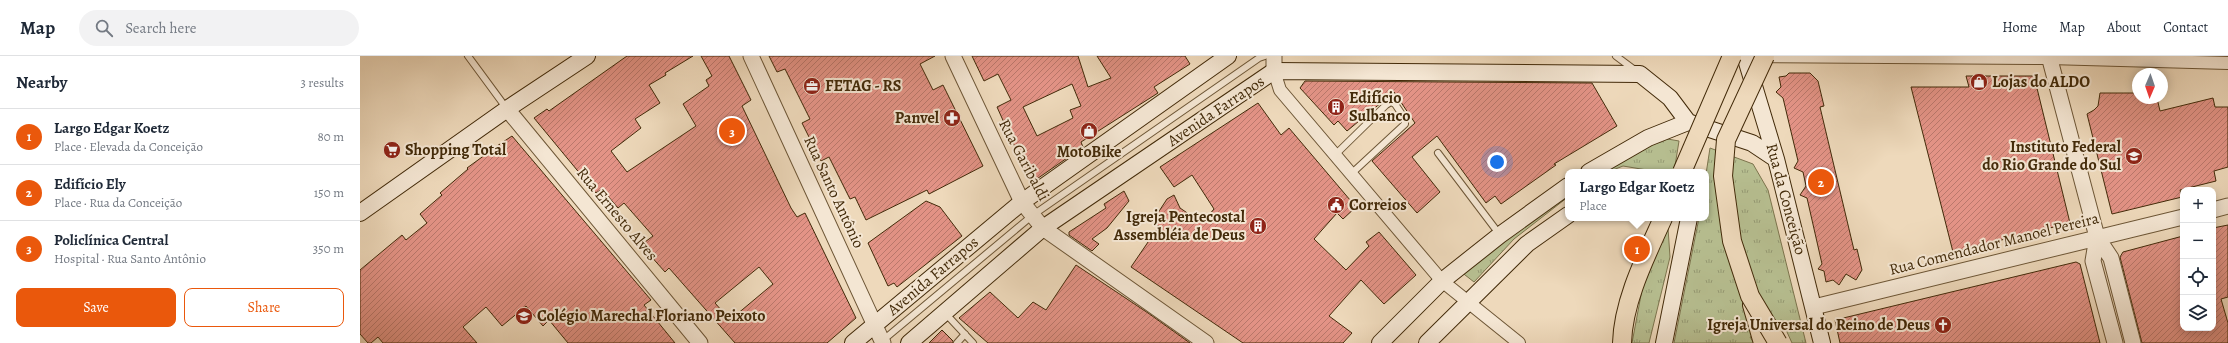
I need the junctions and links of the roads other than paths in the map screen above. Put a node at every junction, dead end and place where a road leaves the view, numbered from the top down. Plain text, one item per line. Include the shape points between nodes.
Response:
1 (468, 56) edge
2 (587, 56) edge
3 (751, 56) edge
4 (952, 56) edge
5 (1228, 56) edge
6 (1265, 56) edge
7 (1616, 56) edge
8 (1726, 56) edge
9 (1732, 56) edge
10 (1745, 56) edge
11 (1765, 56) edge
12 (1812, 56) edge
13 (1826, 56) edge
14 (2049, 57) edge
15 (1274, 63) edge
16 (2228, 63) edge
17 (1640, 74) junction
18 (506, 109) junction
19 (1688, 122) junction
20 (1438, 153) dead end
21 (1335, 155) junction
22 (1776, 159) junction
23 (1594, 169) edge
24 (1683, 169) edge
25 (1688, 169) edge
26 (1351, 174) junction
27 (1565, 188) edge
28 (1022, 202) junction
29 (2228, 206) edge
30 (2216, 209) edge
31 (360, 212) edge
32 (1033, 215) junction
33 (1565, 217) edge
34 (2180, 218) edge
35 (1662, 221) edge
36 (1688, 221) edge
37 (1043, 228) junction
38 (1500, 235) junction
39 (2097, 237) junction
40 (1442, 281) junction
41 (1750, 296) junction
42 (1468, 303) junction
43 (1814, 307) junction
44 (944, 313) junction
45 (875, 324) junction
46 (1396, 326) junction
47 (965, 334) junction
48 (916, 341) edge
49 (881, 342) edge
50 (700, 343) edge
51 (853, 343) edge
52 (957, 343) edge
53 (973, 343) edge
54 (1206, 343) edge
55 (1380, 343) edge
56 (1389, 343) edge
57 (1427, 343) edge
58 (1519, 343) edge
59 (1622, 343) edge
60 (1664, 343) edge
61 (1763, 343) edge
62 (1778, 343) edge
63 (1822, 343) edge
64 (2114, 343) edge
65 (2133, 343) edge

1 - 18 lane
2 - 18 main road
3 - 45 street, Rua Santo Antônio
4 - 28 street, Rua Garibaldi
5 - 28 main road, Avenida Farrapos
6 - 32 lane
7 - 17 lane
8 - 10 lane
9 - 24 main road, bridge
10 - 12 street
10 - 22 main road, Rua da Conceição
11 - 41 main road, bridge via 1726,140 1723,176 1732,241
12 - 13 street
13 - 14 street
14 - 16 street
14 - 39 street
15 - 17 main road, Avenida Farrapos
15 - 21 street via 1280,90
15 - 37 main road, Avenida Farrapos
17 - 19 main road via 1670,98
18 - 31 main road
18 - 50 street, Rua Ernesto Alves
19 - 22 main road via 1752,143
19 - 23 main road via 1648,138
19 - 25 main road
20 - 38 lane
21 - 26 street
21 - 26 lane via 1386,105 1391,102 1395,104 1405,119 1405,124
22 - 43 main road, Rua da Conceição
26 - 40 street
27 - 38 main road
28 - 32 street, Rua Garibaldi
28 - 45 main road, Avenida Farrapos
29 - 30 street
32 - 37 street, Rua Garibaldi
32 - 49 lane
33 - 42 main road via 1527,244
34 - 39 street, Rua Comendador Manoel Pereira
35 - 59 main road via 1637,278 1622,332
36 - 60 main road
37 - 44 main road, Avenida Farrapos
37 - 54 street, Rua Garibaldi
38 - 40 main road
39 - 43 street, Rua Comendador Manoel Pereira
39 - 64 street via 2094,261
39 - 65 street via 2111,258
40 - 42 street
40 - 46 main road
41 - 61 main road, bridge
41 - 62 main road, bridge
42 - 57 main road
42 - 58 street
43 - 63 main road, Rua da Conceição
44 - 47 lane
44 - 48 main road, Avenida Farrapos
45 - 49 street, Rua Santo Antônio
45 - 51 main road, Avenida Farrapos
46 - 55 main road
46 - 56 main road
47 - 52 lane
47 - 53 lane

